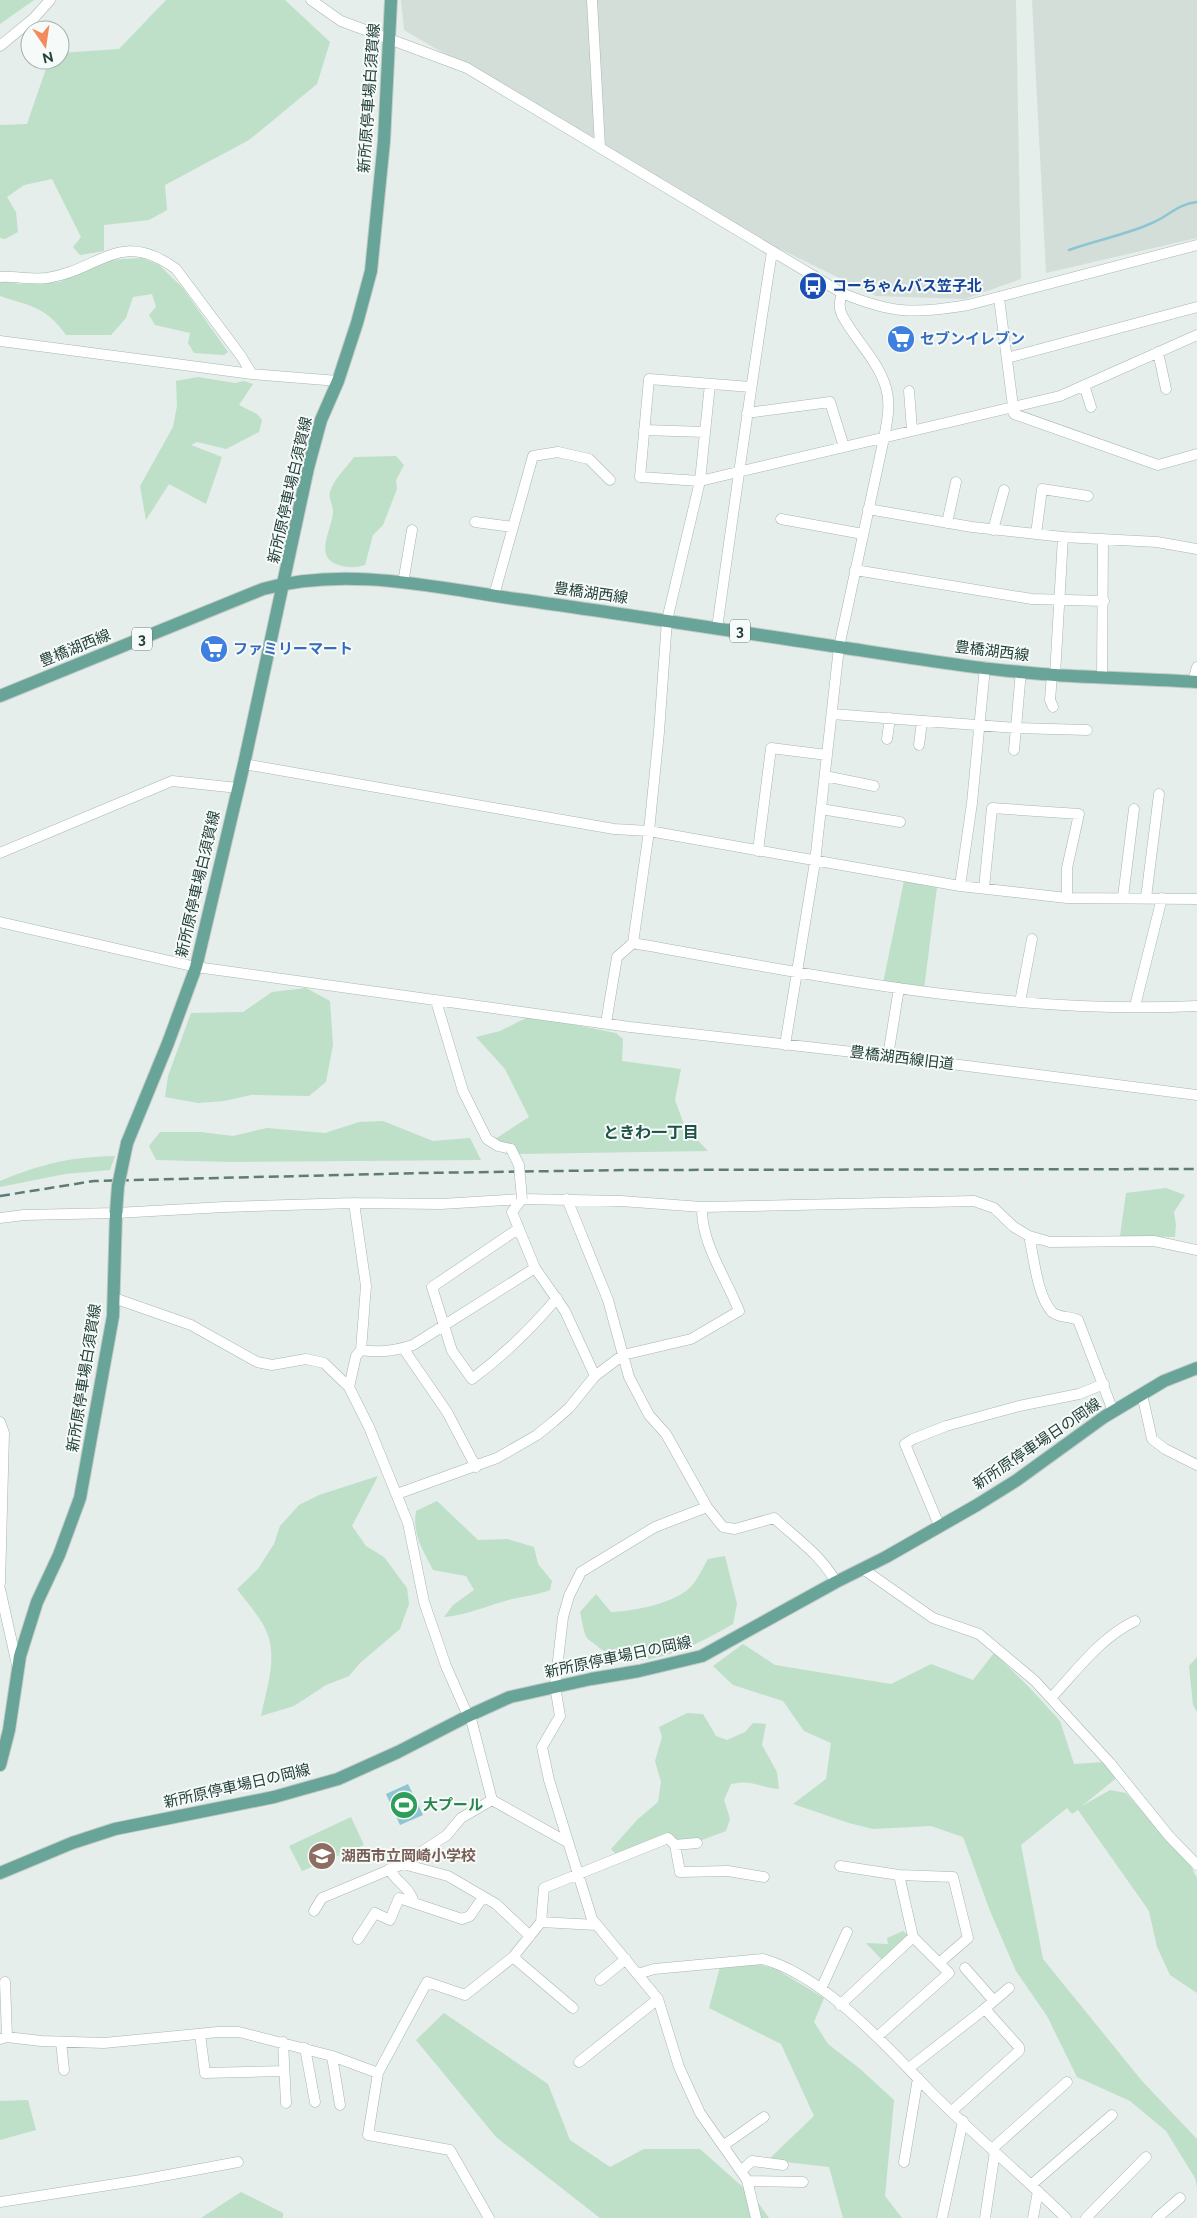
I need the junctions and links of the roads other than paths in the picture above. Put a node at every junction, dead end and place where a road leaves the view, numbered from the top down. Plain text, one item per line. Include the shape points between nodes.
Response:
1 (50, 0) edge
2 (311, 0) edge
3 (391, 0) edge
4 (592, 0) edge
5 (391, 40) junction
6 (0, 46) edge
7 (600, 147) junction
8 (1197, 245) edge
9 (772, 252) junction
10 (0, 277) edge
11 (842, 293) junction
12 (1000, 298) junction
13 (1197, 307) edge
14 (1197, 335) edge
15 (0, 341) edge
16 (1158, 352) junction
17 (1007, 358) junction
18 (252, 374) junction
19 (338, 381) junction
20 (710, 384) junction
21 (1084, 385) junction
22 (751, 388) junction
23 (1166, 389) dead end
24 (909, 391) dead end
25 (1013, 406) junction
26 (1091, 407) dead end
27 (747, 413) junction
28 (644, 430) junction
29 (912, 430) junction
30 (705, 432) junction
31 (884, 438) junction
32 (844, 447) junction
33 (1197, 454) edge
34 (741, 470) junction
35 (610, 480) dead end
36 (700, 481) junction
37 (956, 482) dead end
38 (1004, 490) dead end
39 (1088, 496) dead end
40 (868, 509) junction
41 (782, 519) dead end
42 (474, 522) dead end
43 (948, 523) junction
44 (513, 528) junction
45 (412, 530) dead end
46 (993, 530) junction
47 (863, 534) junction
48 (1036, 534) junction
49 (1063, 537) junction
50 (1103, 540) junction
51 (1197, 549) edge
52 (855, 570) junction
53 (403, 582) junction
54 (284, 584) junction
55 (494, 595) junction
56 (1059, 600) junction
57 (1104, 601) junction
58 (667, 620) junction
59 (718, 628) junction
60 (839, 647) junction
61 (985, 667) junction
62 (1197, 667) edge
63 (1021, 671) junction
64 (1053, 675) junction
65 (1102, 677) junction
66 (1195, 681) edge
67 (0, 696) edge
68 (1053, 707) dead end
69 (832, 714) junction
70 (890, 718) junction
71 (922, 721) junction
72 (981, 725) junction
73 (1016, 728) junction
74 (1087, 730) dead end
75 (887, 739) dead end
76 (919, 746) dead end
77 (1014, 750) dead end
78 (828, 755) junction
79 (244, 764) junction
80 (825, 776) junction
81 (874, 786) dead end
82 (238, 788) junction
83 (1159, 794) dead end
84 (821, 809) junction
85 (1134, 810) dead end
86 (900, 822) dead end
87 (649, 831) junction
88 (758, 851) junction
89 (0, 853) edge
90 (815, 862) junction
91 (960, 886) junction
92 (984, 888) junction
93 (1123, 897) junction
94 (1067, 898) junction
95 (1146, 898) junction
96 (1162, 898) junction
97 (1197, 898) edge
98 (0, 922) edge
99 (1032, 940) dead end
100 (633, 943) junction
101 (196, 967) junction
102 (795, 971) junction
103 (899, 988) junction
104 (436, 1001) junction
105 (1020, 1002) junction
106 (1135, 1006) junction
107 (1197, 1006) edge
108 (606, 1023) junction
109 (785, 1045) junction
110 (888, 1056) junction
111 (1197, 1095) edge
112 (522, 1199) junction
113 (567, 1199) junction
114 (354, 1203) junction
115 (702, 1207) junction
116 (116, 1213) junction
117 (0, 1218) edge
118 (518, 1229) junction
119 (1029, 1236) junction
120 (1197, 1250) edge
121 (535, 1268) junction
122 (114, 1298) junction
123 (557, 1298) junction
124 (443, 1327) junction
125 (403, 1348) junction
126 (361, 1350) junction
127 (623, 1356) junction
128 (1197, 1368) edge
129 (595, 1376) junction
130 (1104, 1384) junction
131 (349, 1387) junction
132 (1142, 1394) junction
133 (1113, 1412) junction
134 (0, 1422) edge
135 (1197, 1464) edge
136 (476, 1467) junction
137 (397, 1494) junction
138 (707, 1507) junction
139 (939, 1526) junction
140 (863, 1570) junction
141 (836, 1582) junction
142 (0, 1583) edge
143 (0, 1589) edge
144 (1135, 1621) dead end
145 (19, 1673) junction
146 (556, 1686) junction
147 (1052, 1697) junction
148 (468, 1715) junction
149 (0, 1765) edge
150 (492, 1800) junction
151 (567, 1842) junction
152 (697, 1843) dead end
153 (675, 1845) junction
154 (402, 1864) junction
155 (1197, 1865) edge
156 (840, 1866) dead end
157 (389, 1869) junction
158 (0, 1872) edge
159 (578, 1873) junction
160 (900, 1874) junction
161 (764, 1877) dead end
162 (405, 1886) junction
163 (483, 1897) junction
164 (399, 1898) junction
165 (414, 1902) junction
166 (314, 1911) dead end
167 (540, 1922) junction
168 (596, 1925) junction
169 (848, 1932) dead end
170 (530, 1936) junction
171 (914, 1937) junction
172 (358, 1939) dead end
173 (513, 1957) junction
174 (626, 1959) junction
175 (940, 1963) junction
176 (965, 1968) dead end
177 (638, 1974) junction
178 (600, 1980) dead end
179 (5, 1982) dead end
180 (1009, 1988) dead end
181 (821, 1989) junction
182 (658, 1999) junction
183 (994, 2001) junction
184 (840, 2005) junction
185 (573, 2008) dead end
186 (985, 2009) junction
187 (200, 2034) junction
188 (877, 2037) junction
189 (4, 2038) edge
190 (61, 2042) junction
191 (283, 2042) junction
192 (306, 2048) junction
193 (332, 2056) junction
194 (579, 2062) dead end
195 (909, 2068) junction
196 (64, 2070) dead end
197 (284, 2071) junction
198 (378, 2073) junction
199 (918, 2078) junction
200 (1067, 2082) dead end
201 (315, 2102) dead end
202 (286, 2103) dead end
203 (340, 2105) dead end
204 (952, 2111) junction
205 (1112, 2115) dead end
206 (764, 2117) dead end
207 (963, 2121) junction
208 (724, 2145) junction
209 (994, 2150) junction
210 (1146, 2157) dead end
211 (238, 2162) dead end
212 (904, 2162) dead end
213 (783, 2165) dead end
214 (741, 2170) junction
215 (747, 2181) junction
216 (803, 2182) dead end
217 (1035, 2188) junction
218 (1180, 2198) dead end
219 (0, 2202) edge
220 (489, 2218) edge
221 (756, 2218) edge
222 (942, 2218) edge
223 (985, 2218) edge
224 (1033, 2218) edge
225 (1066, 2218) edge
226 (1086, 2218) edge
227 (1157, 2218) edge

1 - 6 street
2 - 5 street via 341,21
3 - 5 main road, 新所原停車場白須賀線
4 - 7 street
5 - 7 street via 467,68
5 - 19 main road, 新所原停車場白須賀線 via 371,271
7 - 9 street
8 - 12 street
9 - 11 street
9 - 22 street
10 - 18 street via 47,278 132,250 163,259 176,269
11 - 12 street via 871,305 899,311 932,311
11 - 31 street via 839,302 842,314 865,346 886,388 888,410
12 - 17 street
13 - 17 street
14 - 16 street
15 - 18 street
16 - 21 street
16 - 23 street
17 - 25 street
18 - 19 street
19 - 54 main road, 新所原停車場白須賀線 via 308,468
20 - 22 street
20 - 28 street via 650,379
20 - 30 street
21 - 25 street via 1060,396
21 - 26 street
22 - 27 street
24 - 29 street
25 - 29 street
25 - 33 street via 1014,414 1158,465
27 - 32 street via 830,402
27 - 34 street
28 - 30 street
28 - 36 street via 640,477
29 - 31 street
30 - 36 street
31 - 32 street
31 - 40 street
32 - 34 street
34 - 36 street
34 - 59 street
35 - 44 street via 588,459 558,452 533,456
36 - 58 street
37 - 43 street
38 - 46 street
39 - 48 street via 1042,489
40 - 43 street
40 - 47 street
41 - 47 street
42 - 44 street
43 - 46 street
44 - 55 street
45 - 53 street
46 - 48 street
47 - 52 street
48 - 49 street
49 - 50 street
49 - 56 street
50 - 51 street via 1157,542
50 - 57 street
52 - 56 street via 1032,599
52 - 60 street
53 - 54 main road, 豊橋湖西線 / 3 via 347,578
53 - 55 main road, 豊橋湖西線 / 3
54 - 67 main road, 豊橋湖西線 / 3
54 - 79 main road, 新所原停車場白須賀線
55 - 58 main road, 豊橋湖西線 / 3
56 - 57 street
56 - 64 street
57 - 65 street
58 - 59 main road, 豊橋湖西線 / 3
58 - 87 street
59 - 60 main road, 豊橋湖西線 / 3
60 - 61 main road, 豊橋湖西線 / 3
60 - 69 street
61 - 63 main road, 豊橋湖西線 / 3
61 - 72 street
62 - 66 street
63 - 64 main road, 豊橋湖西線 / 3
63 - 73 street
64 - 65 main road, 豊橋湖西線 / 3
64 - 68 street via 1050,700
65 - 66 main road, 豊橋湖西線 / 3
69 - 70 street
69 - 78 street
70 - 71 street
70 - 75 street
71 - 72 street
71 - 76 street
72 - 73 street
72 - 91 street
73 - 74 street
73 - 77 street
78 - 80 street
78 - 88 street via 771,748
79 - 82 main road, 新所原停車場白須賀線
79 - 87 street via 614,829
80 - 81 street
80 - 84 street
82 - 89 street via 172,780
82 - 101 main road, 新所原停車場白須賀線
83 - 95 street
84 - 86 street
84 - 90 street
85 - 93 street
87 - 88 street
87 - 100 street
88 - 90 street
90 - 91 street
90 - 102 street
91 - 92 street
92 - 94 street
92 - 94 street via 992,808 1079,814 1067,868
93 - 94 street
93 - 95 street
95 - 96 street
96 - 97 street
96 - 106 street
98 - 101 street, 豊橋湖西線旧道
99 - 105 street
100 - 102 street
100 - 108 street via 617,957
101 - 104 street, 豊橋湖西線旧道
101 - 116 main road, 新所原停車場白須賀線, bridge via 127,1143
102 - 103 street
102 - 109 street
103 - 105 street
103 - 110 street
104 - 108 street, 豊橋湖西線旧道
104 - 112 street, bridge via 463,1091 488,1140 511,1149 519,1164
105 - 106 street
106 - 107 street
108 - 109 street, 豊橋湖西線旧道
109 - 110 street, 豊橋湖西線旧道
110 - 111 street, 豊橋湖西線旧道
112 - 113 street
112 - 114 street via 441,1204
112 - 118 street via 512,1212
113 - 115 street
113 - 127 street via 608,1300
114 - 116 street
114 - 126 street via 366,1286
115 - 119 street via 974,1201 994,1208
115 - 127 street via 707,1242 739,1310 691,1339
116 - 117 street
116 - 122 main road, 新所原停車場白須賀線
118 - 121 street
118 - 124 street via 432,1287
119 - 120 street via 1050,1242 1154,1241
119 - 130 street via 1042,1296 1053,1312 1078,1320
121 - 123 street
121 - 124 street
122 - 131 street via 191,1325 257,1362 272,1365 306,1358 324,1363
122 - 145 main road, 新所原停車場白須賀線 via 80,1498 37,1602 20,1656
123 - 124 street via 530,1330 472,1380 452,1351
123 - 129 street
124 - 125 street
125 - 126 street
125 - 136 street via 448,1412
126 - 131 street via 356,1356
127 - 129 street
127 - 138 street via 629,1377 649,1415 666,1434
128 - 132 main road, 新所原停車場日の岡線 via 1164,1380
129 - 136 street via 569,1408 537,1435
130 - 133 street
130 - 139 street via 1079,1394 946,1426 905,1444
131 - 137 street
132 - 133 main road, 新所原停車場日の岡線
132 - 135 street via 1152,1439
133 - 139 main road, 新所原停車場日の岡線 via 1017,1480
134 - 142 street via 4,1433
136 - 137 street
137 - 148 street via 408,1523 424,1602 446,1666
138 - 141 street via 723,1527 735,1528 774,1518 826,1564
138 - 146 street via 654,1527 581,1572 563,1618
139 - 140 main road, 新所原停車場日の岡線
140 - 141 main road, 新所原停車場日の岡線
140 - 147 street via 933,1618 979,1634
141 - 146 main road, 新所原停車場日の岡線 via 702,1656
143 - 145 street
144 - 147 street via 1096,1647
145 - 149 main road, 新所原停車場白須賀線
146 - 148 main road, 新所原停車場日の岡線 via 510,1697
146 - 151 street via 560,1716 542,1747
147 - 155 street
148 - 150 street
148 - 158 main road, 新所原停車場日の岡線 via 338,1780 274,1797 115,1829 72,1842
150 - 151 street
150 - 154 street via 461,1818 446,1835
151 - 159 street
152 - 153 street
153 - 159 street via 668,1838
153 - 161 street via 680,1872 728,1871
154 - 157 street
154 - 163 street via 448,1876
156 - 160 street
157 - 162 street
157 - 166 street via 322,1898
159 - 167 street via 544,1888
159 - 168 street
160 - 171 street
160 - 175 street via 953,1877 968,1938
162 - 164 street
162 - 165 street
163 - 165 street via 470,1916 462,1919
163 - 170 street via 496,1904
164 - 165 street
164 - 172 street via 390,1920 376,1913
167 - 168 street
167 - 170 street
168 - 174 street
169 - 181 street
170 - 173 street
171 - 175 street
171 - 184 street
173 - 185 street
173 - 198 street via 465,1995 427,1982
174 - 177 street
174 - 178 street
175 - 188 street via 949,1973
176 - 183 street
177 - 181 street via 654,1969 763,1959
177 - 182 street
179 - 189 street
180 - 183 street
181 - 184 street
182 - 194 street
182 - 208 street via 679,2067 700,2113
183 - 186 street
184 - 188 street
186 - 195 street
186 - 204 street via 1019,2047 1019,2051
187 - 190 street via 104,2043
187 - 191 street via 240,2032
187 - 197 street via 205,2073
188 - 195 street
189 - 190 street
190 - 196 street
191 - 192 street
191 - 197 street
192 - 193 street
192 - 201 street
193 - 198 street
193 - 203 street
195 - 199 street
197 - 202 street
198 - 220 street via 368,2135 450,2150
199 - 204 street
199 - 212 street
200 - 209 street
204 - 207 street
205 - 217 street
206 - 208 street
207 - 209 street
207 - 222 street
208 - 214 street
209 - 217 street
209 - 223 street
210 - 226 street
211 - 219 street
213 - 214 street via 752,2161
214 - 215 street
215 - 216 street
215 - 221 street
217 - 224 street
217 - 225 street
218 - 227 street

